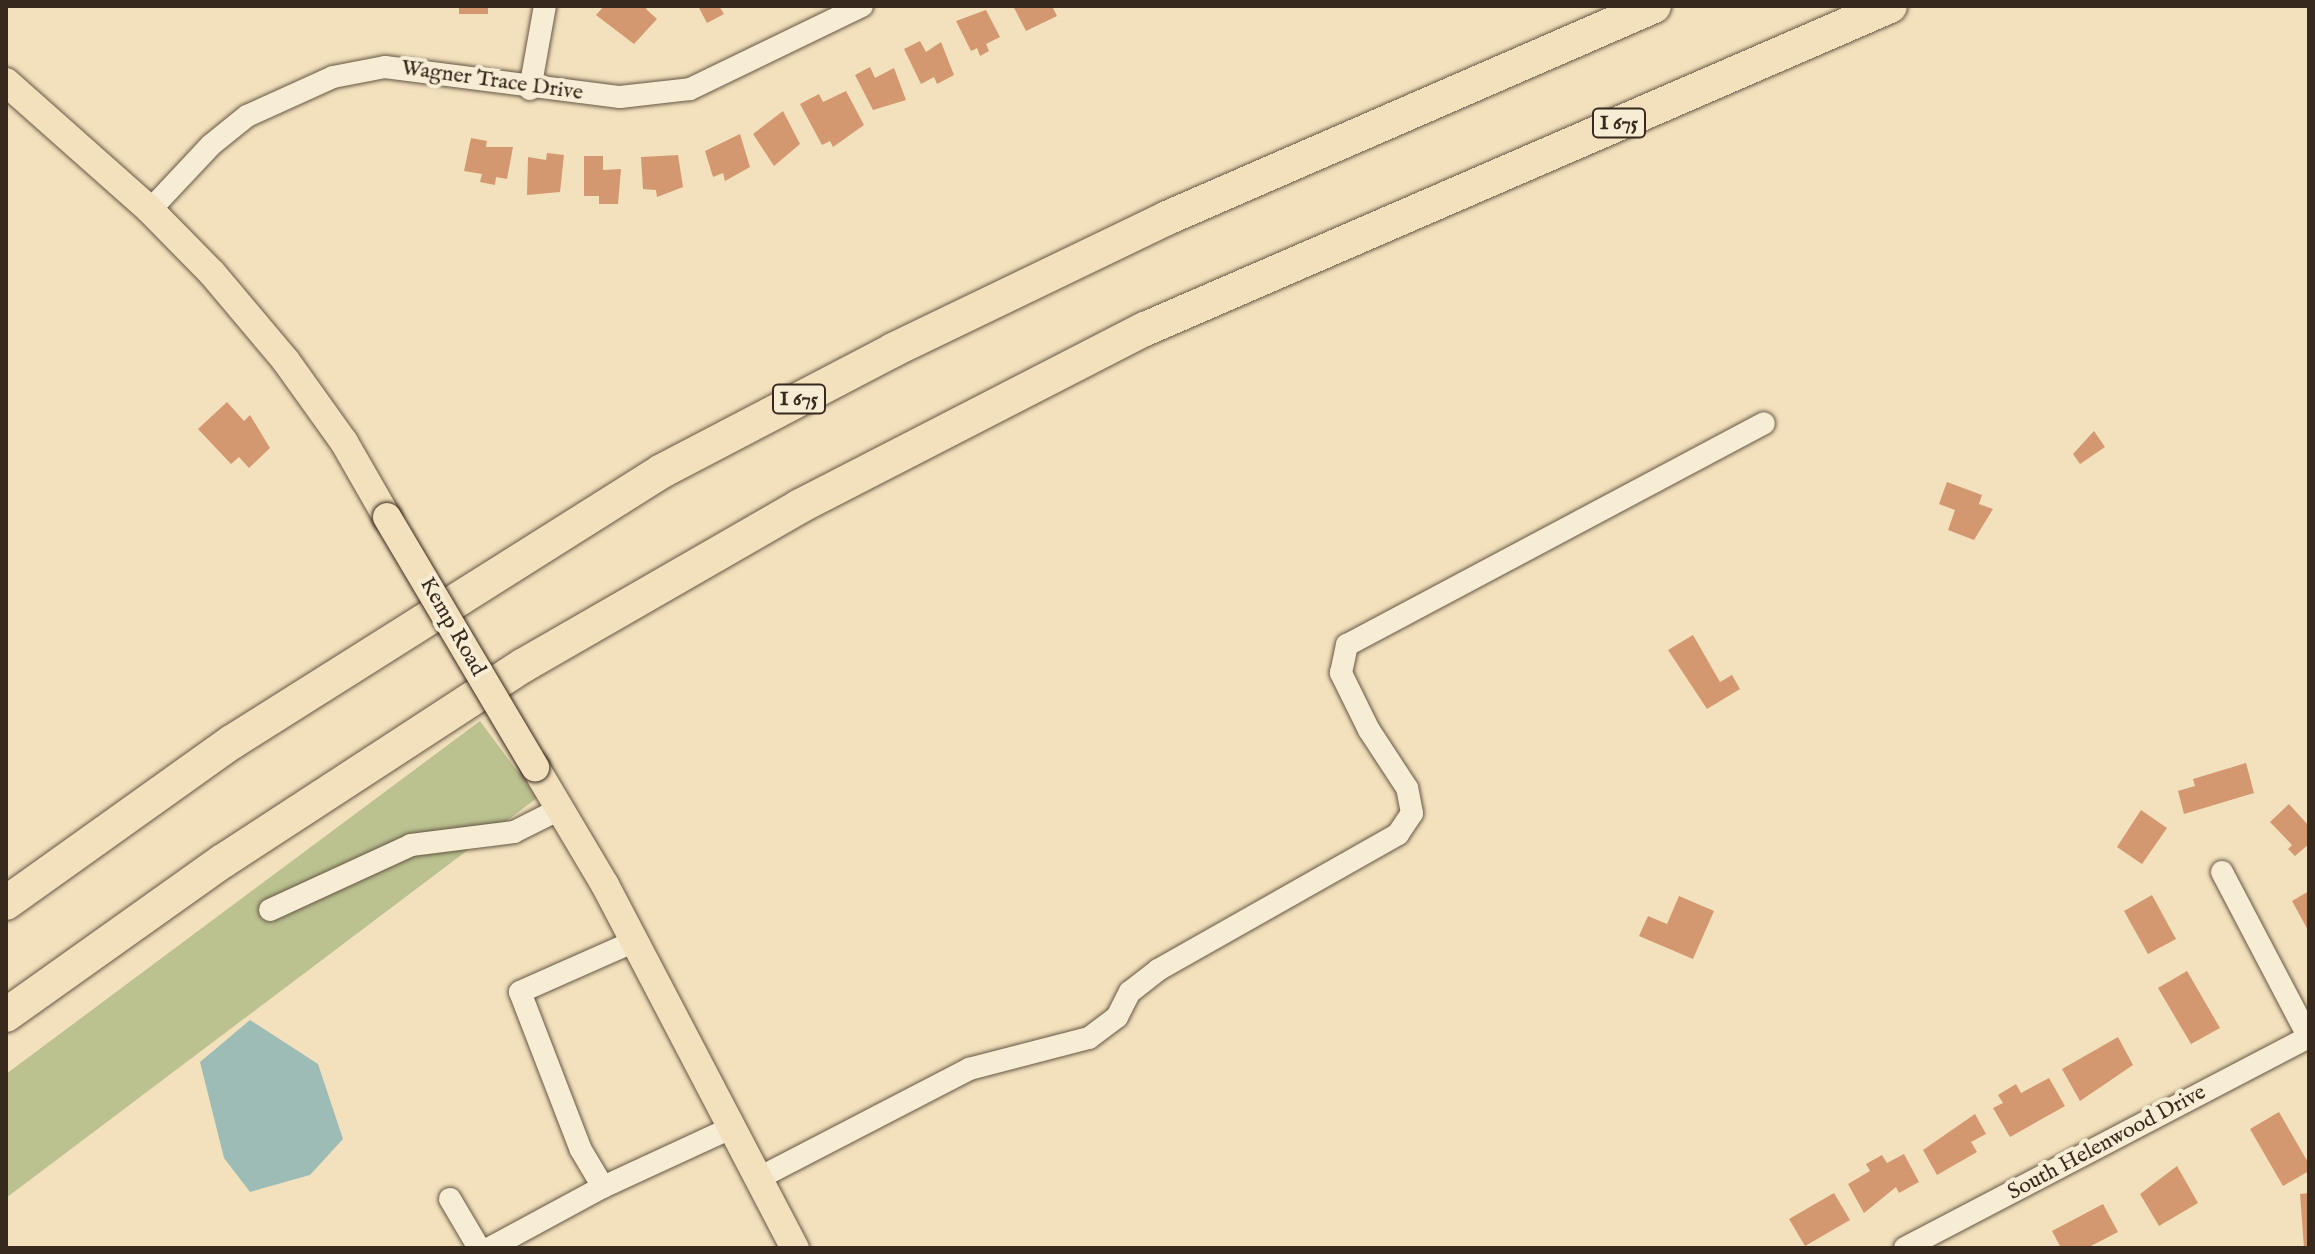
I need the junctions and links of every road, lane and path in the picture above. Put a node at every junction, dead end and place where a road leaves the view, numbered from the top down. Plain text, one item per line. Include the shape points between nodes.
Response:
1 (545, 6) edge
2 (862, 6) edge
3 (1654, 6) edge
4 (1890, 6) edge
5 (6, 82) edge
6 (530, 89) junction
7 (150, 210) junction
8 (1764, 423) dead end
9 (560, 809) junction
10 (2222, 872) dead end
11 (6, 903) edge
12 (270, 910) dead end
13 (635, 941) junction
14 (6, 1015) edge
15 (2309, 1038) edge
16 (733, 1127) junction
17 (759, 1178) junction
18 (603, 1187) junction
19 (450, 1199) dead end
20 (479, 1248) edge
21 (490, 1248) edge
22 (795, 1248) edge
23 (1905, 1248) edge

1 - 6 street
2 - 6 street, Wagner Trace Drive via 690,89 620,97
3 - 11 highway, I 675 via 1167,218 893,350 662,471 232,742
4 - 14 highway, I 675 via 1145,329 800,506 511,673 223,861
5 - 7 main road, Kemp Road
6 - 7 street, Wagner Trace Drive via 436,70 385,67 333,77 247,116 211,145
7 - 9 main road, Kemp Road, bridge via 286,361 344,442
8 - 17 street via 1347,645 1341,673 1369,730 1407,788 1412,813 1398,834 1158,970 1130,992 1117,1017 1089,1038 969,1069
9 - 12 street via 514,832 411,845
9 - 13 main road, Kemp Road
10 - 15 street
13 - 16 main road, Kemp Road
13 - 18 street via 520,992 581,1150
15 - 23 street, South Helenwood Drive
16 - 17 main road, Kemp Road
16 - 18 street
17 - 22 main road, Kemp Road
18 - 21 street
19 - 20 street

